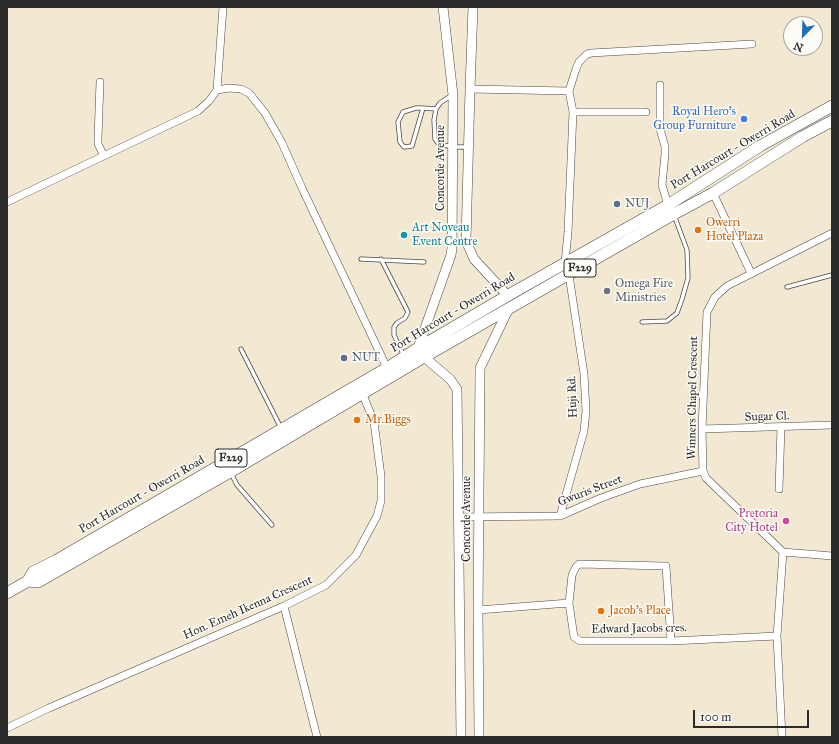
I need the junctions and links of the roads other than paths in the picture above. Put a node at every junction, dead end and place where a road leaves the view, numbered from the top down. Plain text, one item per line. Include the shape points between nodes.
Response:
1 (223, 7) edge
2 (443, 7) edge
3 (473, 7) edge
4 (752, 44) dead end
5 (100, 82) dead end
6 (660, 85) dead end
7 (470, 89) junction
8 (217, 90) junction
9 (569, 91) junction
10 (453, 94) junction
11 (832, 106) edge
12 (423, 108) junction
13 (436, 109) junction
14 (573, 112) junction
15 (646, 112) dead end
16 (820, 113) junction
17 (830, 122) edge
18 (454, 147) junction
19 (468, 147) junction
20 (104, 156) junction
21 (713, 193) junction
22 (7, 202) edge
23 (671, 210) junction
24 (832, 233) edge
25 (361, 259) dead end
26 (381, 259) junction
27 (424, 262) dead end
28 (565, 263) junction
29 (751, 273) junction
30 (569, 275) junction
31 (832, 275) edge
32 (787, 287) dead end
33 (508, 296) junction
34 (509, 308) junction
35 (642, 322) dead end
36 (241, 348) dead end
37 (421, 352) junction
38 (404, 357) junction
39 (387, 368) junction
40 (360, 389) junction
41 (832, 425) edge
42 (781, 428) junction
43 (282, 429) junction
44 (702, 429) junction
45 (703, 471) junction
46 (230, 472) junction
47 (779, 489) dead end
48 (479, 516) junction
49 (560, 516) junction
50 (459, 518) junction
51 (272, 525) dead end
52 (782, 552) junction
53 (832, 556) edge
54 (59, 564) junction
55 (7, 593) edge
56 (569, 603) junction
57 (284, 606) junction
58 (478, 610) junction
59 (777, 636) junction
60 (671, 641) junction
61 (7, 728) edge
62 (317, 737) edge
63 (461, 737) edge
64 (479, 737) edge
65 (782, 737) edge

1 - 8 street
2 - 10 street, Concorde Avenue
3 - 7 street
4 - 9 street via 591,53 580,62
5 - 20 street via 98,144
6 - 23 street via 660,128 665,147 662,180
7 - 9 street
7 - 19 street
8 - 20 street via 198,111
8 - 39 street via 241,89 249,93 265,113 282,143
9 - 14 street
10 - 13 lane
10 - 18 street, Concorde Avenue
11 - 16 main road, Port Harcourt - Owerri Road / F229
12 - 12 lane via 403,112 399,117 400,142 404,147 412,146
12 - 13 lane
13 - 18 lane via 435,139 438,143
14 - 15 street
14 - 28 street
16 - 17 main road
16 - 23 main road, Port Harcourt - Owerri Road / F229 via 760,146
17 - 21 main road, Port Harcourt - Owerri Road / F229
18 - 19 lane
18 - 37 street, Concorde Avenue via 451,255
19 - 33 street via 466,241 474,259
20 - 22 street
21 - 23 main road, Port Harcourt - Owerri Road / F229
21 - 29 street
23 - 28 main road, Port Harcourt - Owerri Road / F229
23 - 30 main road, Port Harcourt - Owerri Road / F229
23 - 35 lane via 688,250 688,278 677,313 667,321
24 - 29 street, Winners Chapel Crescent
25 - 26 lane
26 - 27 lane
26 - 38 lane via 408,312 394,327 394,335
28 - 30 main road
28 - 33 main road, Port Harcourt - Owerri Road / F229
29 - 44 street, Winners Chapel Crescent via 727,286 715,297 707,312
30 - 34 main road, Port Harcourt - Owerri Road / F229
30 - 49 street, Huji Rd. via 584,374 586,411 582,438
31 - 32 lane
33 - 37 main road, Port Harcourt - Owerri Road / F229
34 - 37 main road, Port Harcourt - Owerri Road / F229
34 - 48 street, Concorde Avenue via 480,368
36 - 43 lane
37 - 38 main road, Port Harcourt - Owerri Road / F229
37 - 40 main road, Port Harcourt - Owerri Road / F229
37 - 50 street, Concorde Avenue via 457,389
38 - 39 main road, Port Harcourt - Owerri Road / F229
39 - 40 main road, Port Harcourt - Owerri Road / F229
40 - 43 main road, Port Harcourt - Owerri Road / F229
40 - 46 main road, Port Harcourt - Owerri Road / F229
40 - 57 street, Hon. Emeh Ikenna Crescent via 374,422 381,476 381,501 377,516 356,555 326,585
41 - 42 street, Sugar Cl.
42 - 44 street, Sugar Cl.
42 - 47 street
43 - 54 main road, Port Harcourt - Owerri Road / F229
44 - 45 street, Winners Chapel Crescent
45 - 49 street, Gwuris Street via 640,484
45 - 52 street, Winners Chapel Crescent via 706,478
46 - 51 lane via 237,485
46 - 54 main road, Port Harcourt - Owerri Road / F229
48 - 49 street, Gwuris Street
48 - 50 street, Gwuris Street
48 - 58 street, Concorde Avenue
50 - 63 street, Concorde Avenue
52 - 53 street
52 - 59 street
54 - 55 main road, Port Harcourt - Owerri Road / F229 via 33,572 28,581
56 - 58 street
56 - 60 street, Edward Jacobs cres. via 574,637 580,642
56 - 60 street, Edward Jacobs cres. via 572,575 579,564 666,566
57 - 61 street, Hon. Emeh Ikenna Crescent
57 - 62 street
58 - 64 street, Concorde Avenue
59 - 60 street, Edward Jacobs cres.
59 - 65 street

